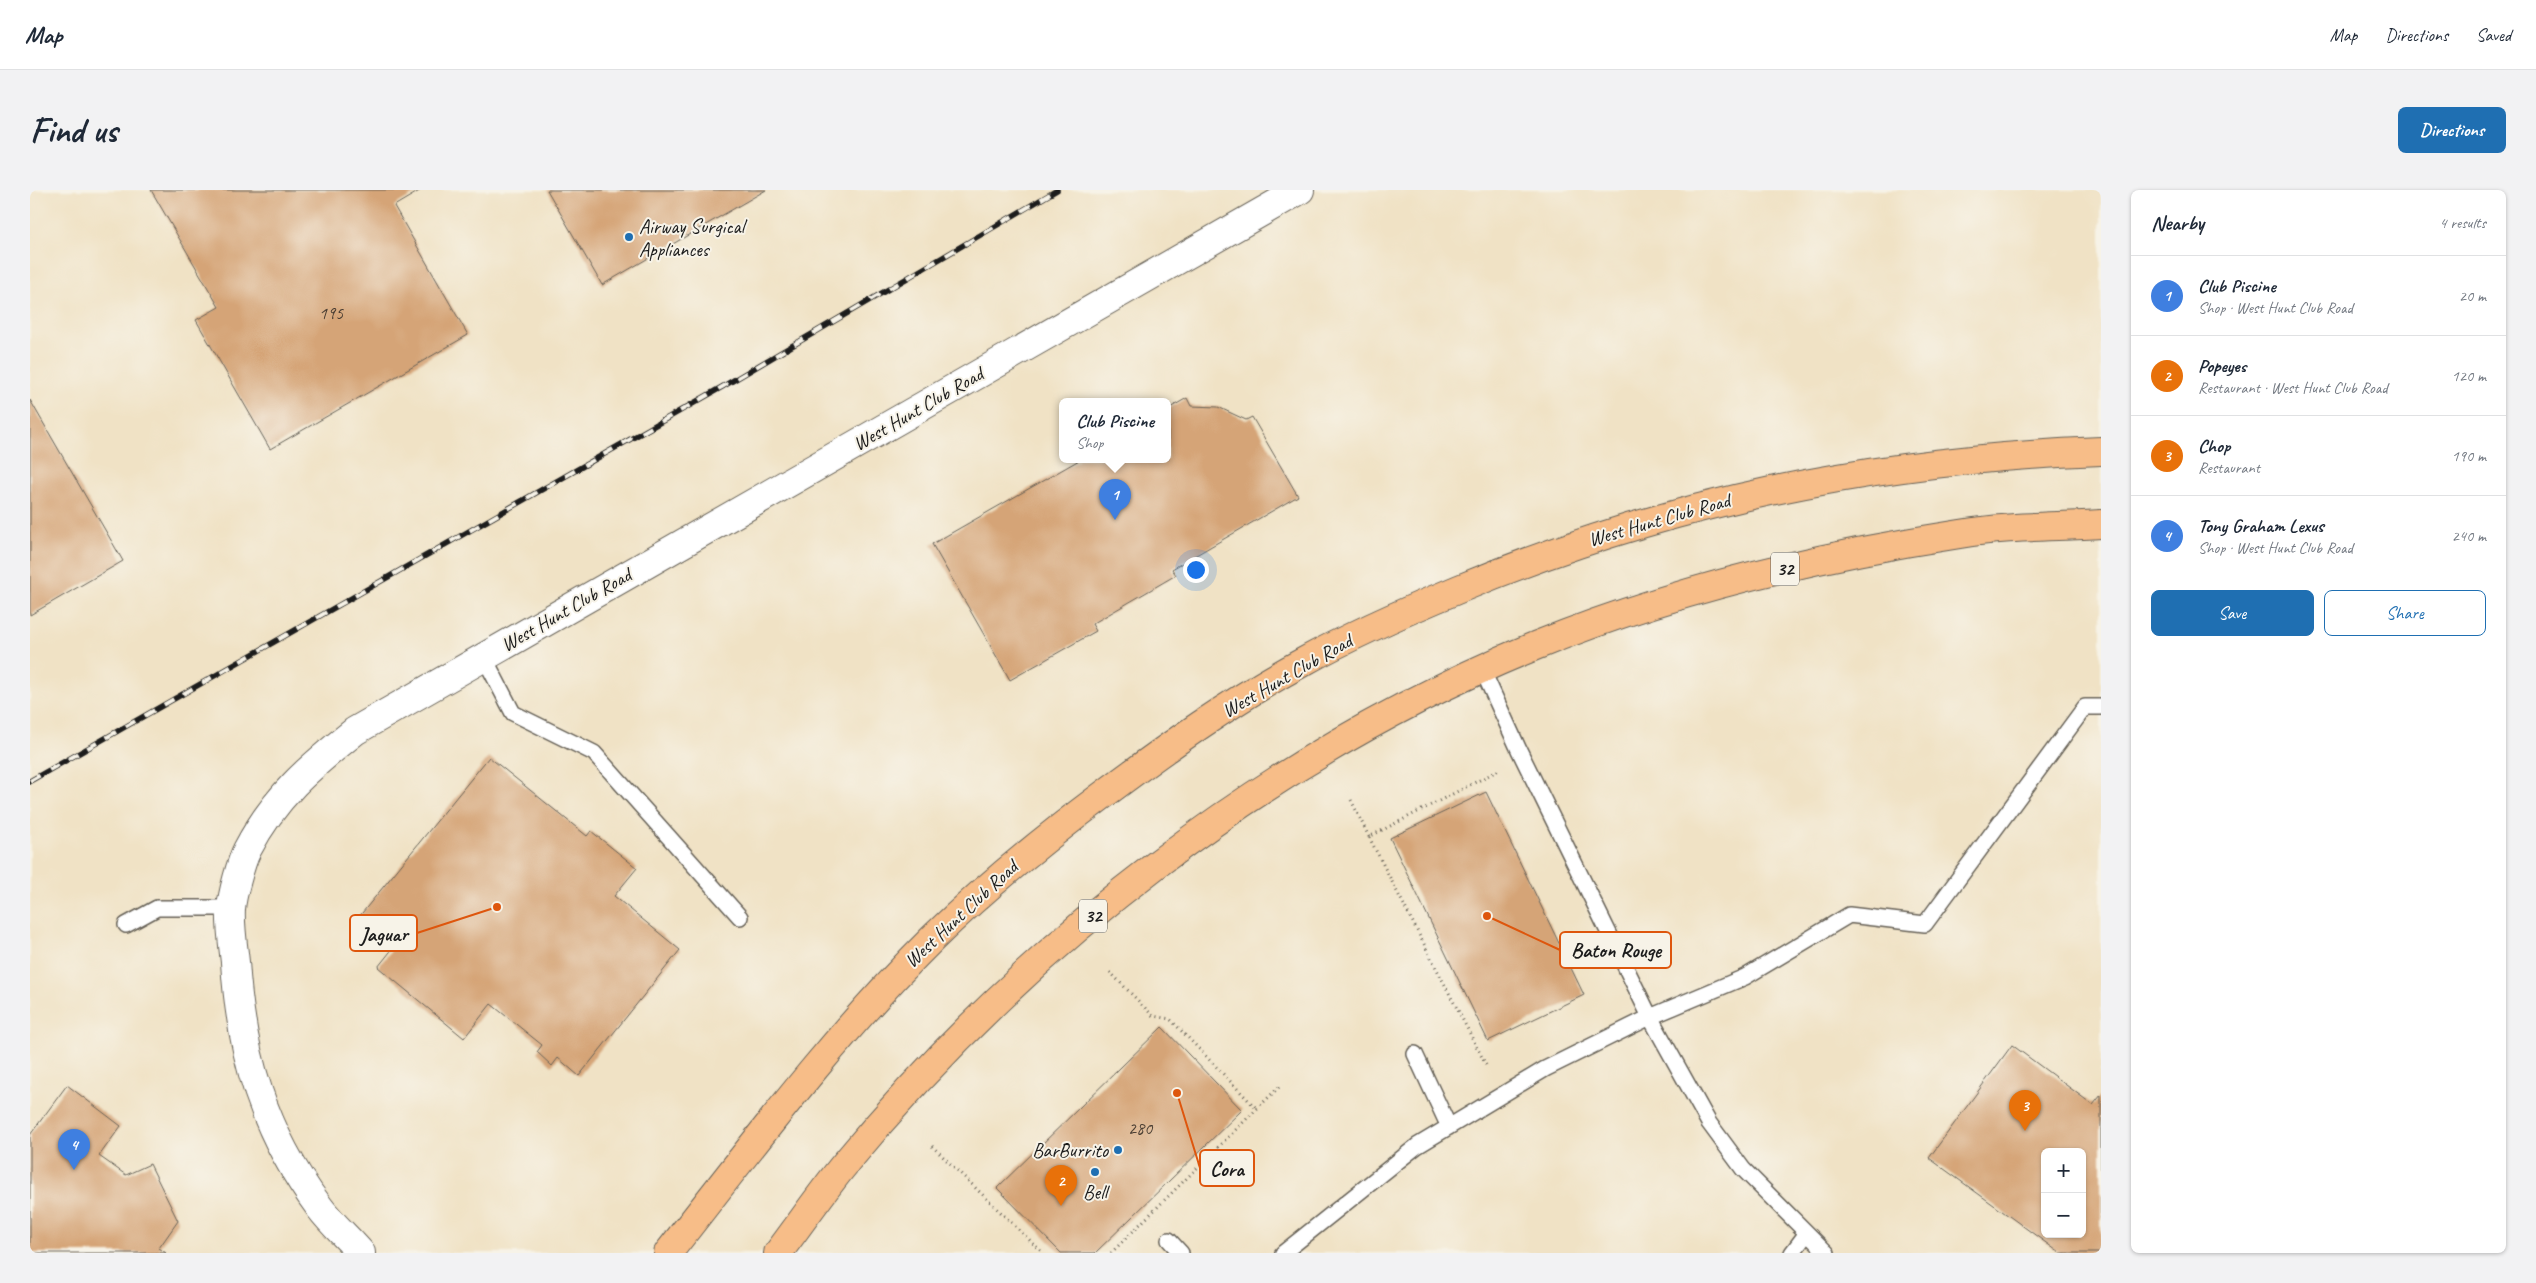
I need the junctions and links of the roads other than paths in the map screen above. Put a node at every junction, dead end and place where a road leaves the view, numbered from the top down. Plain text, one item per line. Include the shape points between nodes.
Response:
1 (1300, 190) edge
2 (2101, 451) edge
3 (2101, 524) edge
4 (484, 657) junction
5 (1482, 669) junction
6 (2101, 707) edge
7 (231, 908) junction
8 (740, 918) dead end
9 (126, 925) dead end
10 (1650, 1018) junction
11 (1415, 1054) dead end
12 (1449, 1127) junction
13 (1807, 1233) junction
14 (1169, 1240) dead end
15 (361, 1253) edge
16 (668, 1253) edge
17 (778, 1253) edge
18 (1181, 1253) edge
19 (1283, 1253) edge
20 (1792, 1253) edge
21 (1827, 1253) edge

1 - 4 street, West Hunt Club Road
2 - 16 main road, West Hunt Club Road via 1961,460 1881,470 1730,499 1593,537 1530,560 1417,607 1303,662 1164,749 978,895 850,1026
3 - 5 main road, 32 via 1963,533 1839,556 1673,598 1594,624
4 - 7 street, West Hunt Club Road via 355,731 306,770 271,809 246,852
4 - 8 lane via 513,713 594,753
5 - 10 lane via 1518,750
5 - 17 main road, 32 via 1433,692 1310,761 1206,827 1084,923 974,1024 911,1089 843,1166
6 - 10 lane via 2085,707 1925,924 1849,915 1745,977
7 - 9 lane via 157,908
7 - 15 street, West Hunt Club Road via 238,1010 247,1056 262,1105 290,1163 316,1202
10 - 12 lane via 1546,1069
10 - 13 lane via 1726,1147 1743,1169
11 - 12 lane
12 - 19 lane via 1417,1146
13 - 20 lane
13 - 21 lane
14 - 18 lane

